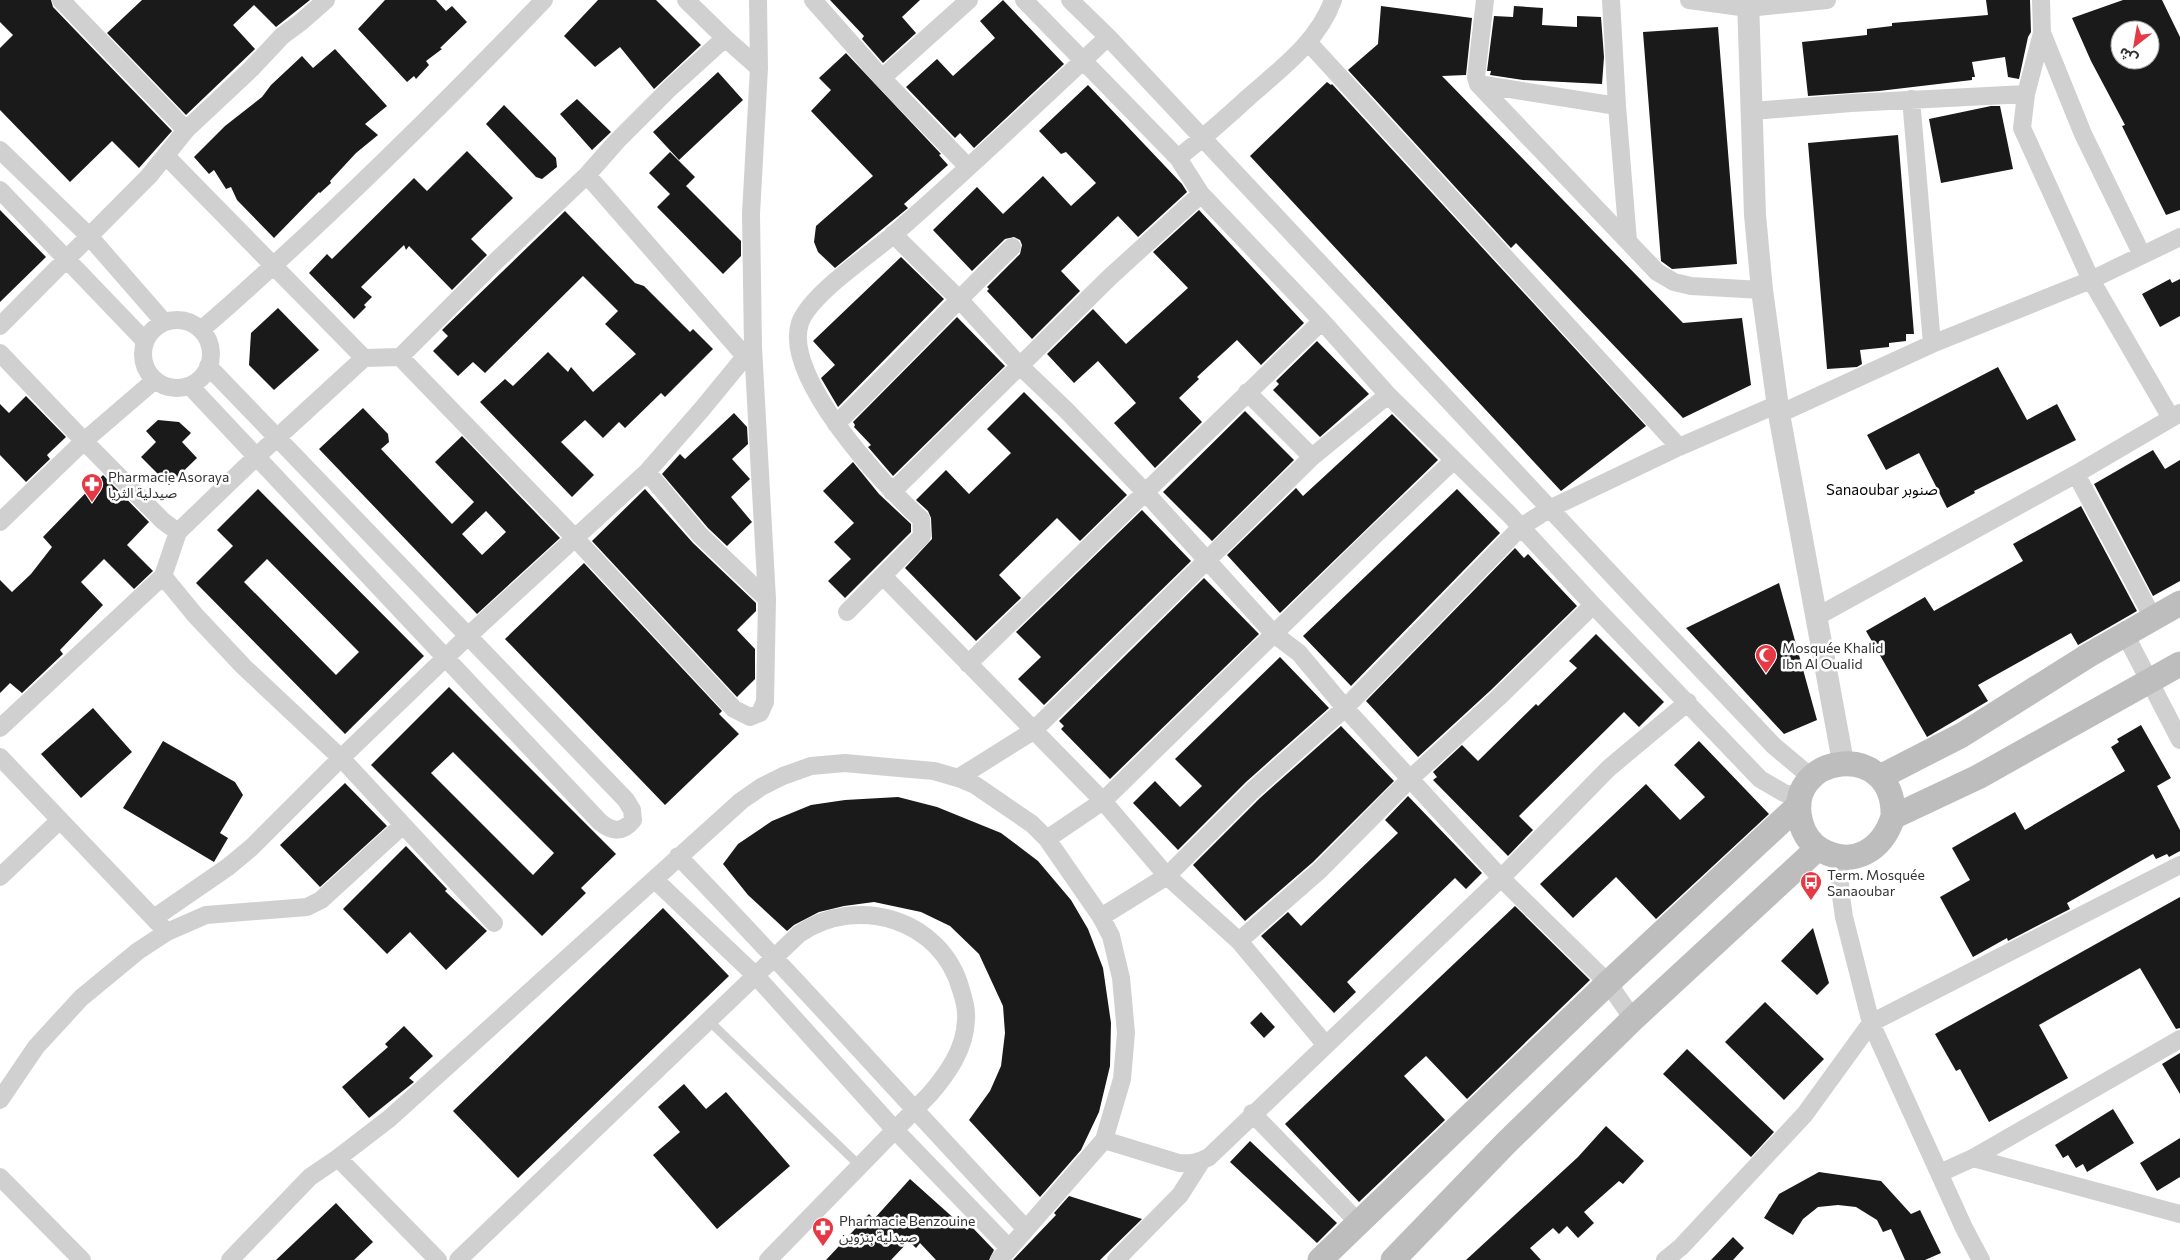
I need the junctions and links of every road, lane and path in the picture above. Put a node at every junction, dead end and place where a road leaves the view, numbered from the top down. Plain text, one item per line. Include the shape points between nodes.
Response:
1 (61, 0) edge
2 (326, 0) edge
3 (544, 0) edge
4 (686, 0) edge
5 (758, 0) edge
6 (813, 0) edge
7 (969, 0) edge
8 (1024, 0) edge
9 (1070, 0) edge
10 (1334, 0) edge
11 (1485, 0) edge
12 (1611, 0) edge
13 (1689, 0) edge
14 (1827, 0) edge
15 (2041, 0) edge
16 (1748, 4) edge
17 (2042, 33) junction
18 (1108, 37) junction
19 (725, 38) junction
20 (1308, 42) junction
21 (1082, 61) junction
22 (759, 68) junction
23 (882, 78) junction
24 (1478, 84) junction
25 (2026, 94) junction
26 (1911, 99) junction
27 (1617, 106) junction
28 (1753, 110) junction
29 (186, 130) junction
30 (1202, 139) junction
31 (0, 150) edge
32 (166, 156) junction
33 (1178, 158) junction
34 (968, 167) junction
35 (587, 175) junction
36 (0, 190) edge
37 (1201, 194) junction
38 (893, 234) junction
39 (89, 236) junction
40 (2180, 237) edge
41 (1628, 242) junction
42 (1012, 247) dead end
43 (2142, 255) junction
44 (66, 260) junction
45 (275, 266) junction
46 (2091, 280) junction
47 (1762, 290) junction
48 (959, 299) junction
49 (1322, 321) junction
50 (164, 322) junction
51 (0, 326) edge
52 (201, 330) junction
53 (145, 341) junction
54 (1932, 344) junction
55 (749, 351) junction
56 (0, 353) edge
57 (400, 357) junction
58 (364, 358) junction
59 (208, 366) junction
60 (1020, 366) junction
61 (155, 380) junction
62 (190, 386) junction
63 (1247, 392) junction
64 (1388, 395) junction
65 (1778, 409) junction
66 (2176, 416) edge
67 (836, 424) junction
68 (277, 437) junction
69 (84, 441) junction
70 (1679, 447) junction
71 (256, 456) junction
72 (1312, 457) junction
73 (1454, 460) junction
74 (647, 472) junction
75 (2076, 474) junction
76 (892, 492) junction
77 (1145, 492) junction
78 (1550, 509) junction
79 (0, 522) edge
80 (1521, 528) junction
81 (178, 532) junction
82 (575, 538) junction
83 (1208, 561) junction
84 (163, 576) junction
85 (883, 576) junction
86 (767, 599) junction
87 (2180, 602) edge
88 (1593, 605) junction
89 (847, 612) dead end
90 (1816, 617) junction
91 (2152, 618) junction
92 (1274, 634) junction
93 (2125, 634) junction
94 (468, 636) junction
95 (446, 657) junction
96 (968, 664) junction
97 (2180, 664) edge
98 (2149, 681) junction
99 (1688, 702) junction
100 (1345, 708) junction
101 (0, 728) edge
102 (1033, 731) junction
103 (2180, 740) edge
104 (0, 757) edge
105 (340, 758) junction
106 (1843, 762) junction
107 (1880, 777) junction
108 (958, 778) junction
109 (1411, 778) junction
110 (1804, 793) junction
111 (1103, 802) junction
112 (1893, 817) junction
113 (60, 820) junction
114 (404, 826) junction
115 (1047, 839) junction
116 (1829, 852) junction
117 (678, 856) junction
118 (2180, 865) edge
119 (1167, 876) junction
120 (0, 878) edge
121 (1501, 878) junction
122 (655, 880) junction
123 (1101, 917) junction
124 (154, 918) junction
125 (494, 923) dead end
126 (167, 932) junction
127 (1239, 941) junction
128 (776, 957) junction
129 (756, 976) junction
130 (1608, 983) junction
131 (1634, 1019) junction
132 (709, 1021) junction
133 (1871, 1023) junction
134 (2180, 1039) edge
135 (1325, 1044) junction
136 (0, 1100) edge
137 (914, 1110) junction
138 (1252, 1113) junction
139 (895, 1130) junction
140 (1104, 1140) junction
141 (338, 1158) junction
142 (1973, 1158) junction
143 (1201, 1162) junction
144 (860, 1166) junction
145 (1940, 1173) junction
146 (0, 1177) edge
147 (2177, 1210) edge
148 (1358, 1222) junction
149 (1026, 1229) junction
150 (1004, 1254) edge
151 (82, 1260) edge
152 (230, 1260) edge
153 (438, 1260) edge
154 (458, 1260) edge
155 (768, 1260) edge
156 (1116, 1260) edge
157 (1320, 1260) edge
158 (1393, 1260) edge
159 (1666, 1260) edge
160 (1981, 1260) edge

1 - 29 street
2 - 29 street via 282,36
3 - 45 street via 463,84
4 - 19 street
5 - 22 street
6 - 23 street
7 - 23 street
8 - 21 street
9 - 18 street
10 - 20 street
11 - 24 street via 1476,77
12 - 27 street
13 - 16 street
14 - 16 street
15 - 17 street
16 - 28 street
17 - 25 street
17 - 43 street via 2083,134
18 - 21 street
18 - 30 street
19 - 22 street
19 - 35 street via 624,134
20 - 30 street
20 - 70 street
21 - 33 street
21 - 34 street
22 - 55 street via 751,214
23 - 34 street
24 - 27 street
24 - 41 street
25 - 26 street
25 - 46 street via 2022,128
26 - 28 street
26 - 54 street
27 - 41 street
28 - 47 street via 1755,215
29 - 32 street
30 - 33 street
30 - 78 street
31 - 39 street
32 - 39 street
32 - 45 street
33 - 37 street
34 - 38 street
35 - 55 street
35 - 57 street
36 - 44 street
37 - 49 street
37 - 60 street via 1110,277
38 - 48 street
38 - 67 street via 814,300 800,322 797,344 804,370
39 - 44 street
39 - 50 street
40 - 43 street
41 - 47 street via 1657,272 1674,282
42 - 48 street
43 - 46 street
44 - 51 street
44 - 53 street
45 - 52 street
45 - 58 street
46 - 54 street
46 - 66 street
47 - 65 street
48 - 60 street
48 - 67 street
49 - 63 street
49 - 64 street
50 - 52 street via 184,321
50 - 53 street
52 - 59 street via 211,350
53 - 61 street via 143,362
54 - 65 street
55 - 74 street
55 - 86 street
56 - 69 street
57 - 58 street
57 - 82 street
58 - 68 street
59 - 62 street via 198,381
59 - 68 street
60 - 76 street
60 - 77 street
61 - 62 street via 172,388
61 - 69 street
62 - 71 street
63 - 72 street
63 - 77 street
64 - 72 street
64 - 73 street
65 - 70 street
65 - 90 street
66 - 75 street
67 - 76 street
68 - 71 street
68 - 94 street
69 - 79 street
69 - 81 street
70 - 78 street
71 - 81 street
71 - 95 street
72 - 83 street
73 - 80 street
73 - 92 street
74 - 82 street
74 - 86 street via 700,535
75 - 90 street
75 - 91 street
76 - 85 street via 921,519 922,536
77 - 83 street
77 - 96 street
78 - 80 street
78 - 110 street via 1774,746
80 - 88 street
80 - 100 street
81 - 84 street
82 - 86 street via 734,710 750,717 760,713 765,702
82 - 94 street
83 - 92 street
83 - 102 street
84 - 101 street
84 - 105 street via 244,667
85 - 89 street
85 - 96 street
87 - 91 main road
88 - 99 street
88 - 109 street
90 - 106 street
91 - 93 main road
92 - 100 street via 1299,654
92 - 111 street
93 - 98 street
93 - 107 main road via 1962,735
94 - 95 street
94 - 95 street via 626,800 633,820 627,828 617,831 600,822
95 - 105 street
96 - 102 street
97 - 98 main road
98 - 103 street
98 - 112 main road via 1978,777
99 - 110 street via 1760,778 1784,793
99 - 121 street via 1609,768
100 - 109 street
100 - 119 street via 1253,790
102 - 108 street
102 - 111 street
104 - 113 street
105 - 114 street
105 - 124 street via 252,847
106 - 107 main road via 1857,764
106 - 110 main road via 1821,770
107 - 112 main road via 1891,796
108 - 115 street via 975,785 1024,818
108 - 117 street via 934,771 888,766 811,766 761,787
109 - 121 street
109 - 127 street via 1320,870
110 - 116 main road via 1799,817 1803,829 1809,839
110 - 130 main road
111 - 115 street
111 - 119 street
112 - 116 main road via 1880,843 1868,852 1854,856
113 - 120 street
113 - 124 street
114 - 125 street
114 - 126 street via 322,900 307,907 206,914
115 - 123 street
116 - 131 main road
116 - 133 street
117 - 122 street
117 - 128 street
118 - 133 street
119 - 123 street
119 - 127 street
121 - 130 street
121 - 135 street
122 - 129 street
122 - 141 street via 390,1118
123 - 140 street via 1111,936 1121,978 1126,1033 1122,1078
124 - 126 street
126 - 136 street via 138,951 81,998 36,1047
127 - 135 street
128 - 129 street
128 - 137 street
128 - 137 street via 811,926 829,918 848,915 897,920 930,938 942,950 958,980 966,1020 963,1039 945,1076
129 - 132 street
129 - 139 street
130 - 131 street
130 - 148 main road
131 - 158 main road via 1506,1143
132 - 144 lane
132 - 154 street
133 - 145 street
133 - 159 street via 1804,1114
134 - 142 street
135 - 138 street
137 - 139 street
137 - 149 street
138 - 143 street
138 - 148 street
139 - 144 street
139 - 150 street
140 - 143 street via 1179,1163
140 - 149 street
141 - 152 street via 310,1177
141 - 153 street
142 - 145 street
142 - 147 street
143 - 156 street via 1180,1195
144 - 155 street
145 - 160 street
146 - 151 street
148 - 157 main road
149 - 150 street

